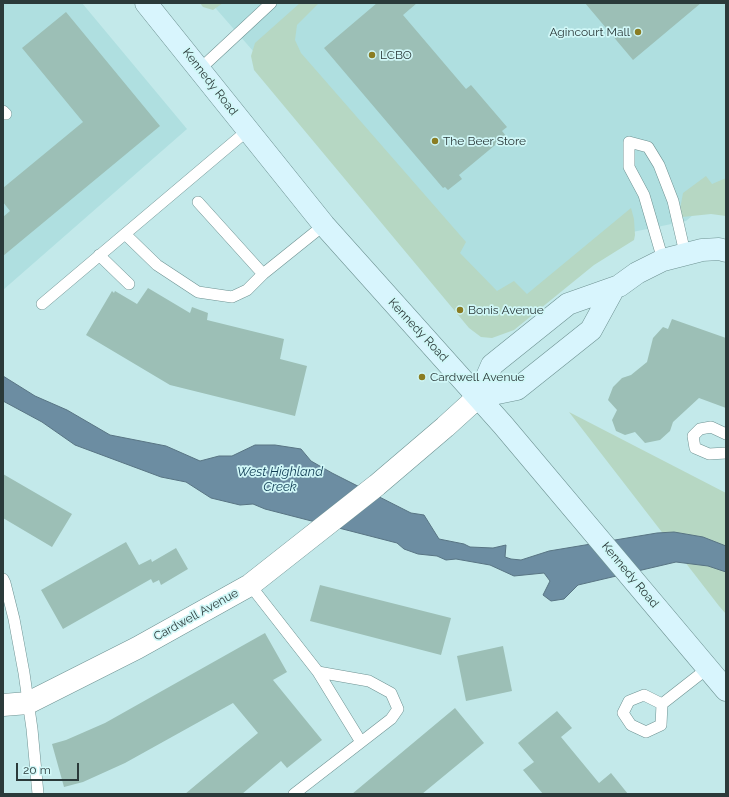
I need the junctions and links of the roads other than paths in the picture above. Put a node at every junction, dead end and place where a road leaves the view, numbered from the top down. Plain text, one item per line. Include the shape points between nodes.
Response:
1 (146, 3) edge
2 (271, 3) edge
3 (200, 69) junction
4 (248, 130) junction
5 (198, 202) dead end
6 (324, 225) junction
7 (125, 234) junction
8 (726, 251) edge
9 (685, 253) junction
10 (99, 255) junction
11 (663, 260) junction
12 (263, 274) junction
13 (129, 284) dead end
14 (614, 288) junction
15 (42, 304) dead end
16 (478, 397) junction
17 (726, 434) edge
18 (726, 453) edge
19 (3, 579) edge
20 (250, 585) junction
21 (708, 668) junction
22 (318, 672) junction
23 (726, 690) edge
24 (28, 703) junction
25 (662, 704) dead end
26 (3, 705) edge
27 (361, 742) junction
28 (38, 794) edge
29 (294, 794) edge

1 - 3 main road, Kennedy Road
2 - 3 lane
3 - 4 main road, Kennedy Road
4 - 6 main road, Kennedy Road
4 - 7 lane
5 - 12 lane
6 - 12 lane
6 - 16 main road, Kennedy Road
7 - 10 lane
7 - 12 lane via 157,265 198,292 232,297 247,290
8 - 9 main road via 718,249
9 - 11 main road
9 - 11 lane via 673,201 659,165 648,148 629,142 629,167 644,195
10 - 13 lane
10 - 15 lane
11 - 14 main road
14 - 16 main road via 568,304 507,352 492,365
14 - 16 main road via 591,330 517,389
16 - 20 street, Cardwell Avenue via 377,485
16 - 21 main road, Kennedy Road
17 - 18 lane via 711,427 700,429 693,436 695,448 709,454
19 - 24 lane via 14,619
20 - 22 lane
20 - 24 street, Cardwell Avenue via 137,648
21 - 23 main road, Kennedy Road
21 - 25 lane
22 - 27 lane
22 - 27 lane via 369,681 391,693 398,709 391,719
24 - 26 street, Cardwell Avenue
24 - 28 lane
27 - 29 lane

